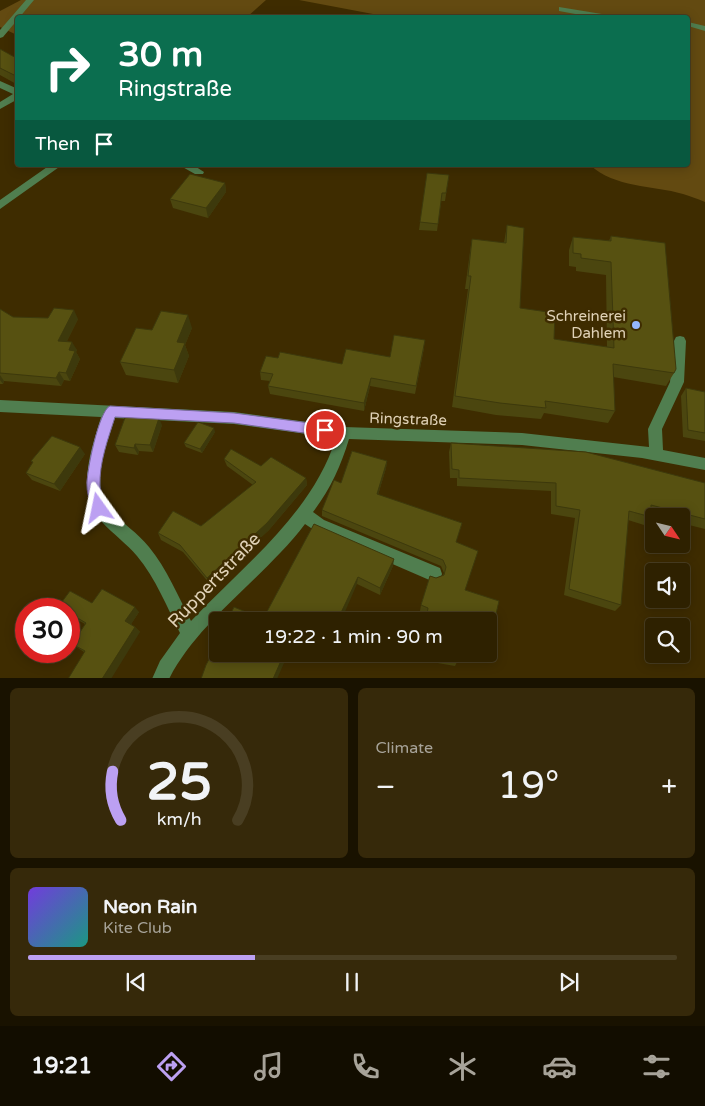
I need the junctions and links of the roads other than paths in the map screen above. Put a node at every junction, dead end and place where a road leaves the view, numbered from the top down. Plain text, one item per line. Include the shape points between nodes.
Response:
1 (30, 0) edge
2 (562, 9) dead end
3 (17, 15) edge
4 (596, 15) edge
5 (15, 18) edge
6 (690, 25) edge
7 (705, 29) edge
8 (0, 35) edge
9 (0, 84) edge
10 (15, 92) edge
11 (15, 96) edge
12 (0, 106) edge
13 (54, 167) edge
14 (188, 167) edge
15 (199, 172) dead end
16 (0, 205) edge
17 (680, 341) dead end
18 (0, 406) edge
19 (110, 411) junction
20 (344, 433) junction
21 (656, 455) junction
22 (705, 464) edge
23 (303, 514) junction
24 (434, 574) dead end
25 (188, 633) junction
26 (160, 678) edge

1 - 3 street
2 - 4 street
5 - 8 street
6 - 7 street
9 - 10 street
11 - 12 street
13 - 16 street
14 - 15 street
17 - 21 street via 677,382 655,429
18 - 19 street, Ringstraße
19 - 20 street, Ringstraße via 234,418
19 - 25 street via 97,456 94,487 99,508 142,551 160,577
20 - 21 street, Ringstraße via 522,439
20 - 23 street, Ruppertstraße via 336,462
21 - 22 street, Ringstraße
23 - 24 street via 319,525
23 - 25 street, Ruppertstraße
25 - 26 street, Ruppertstraße

